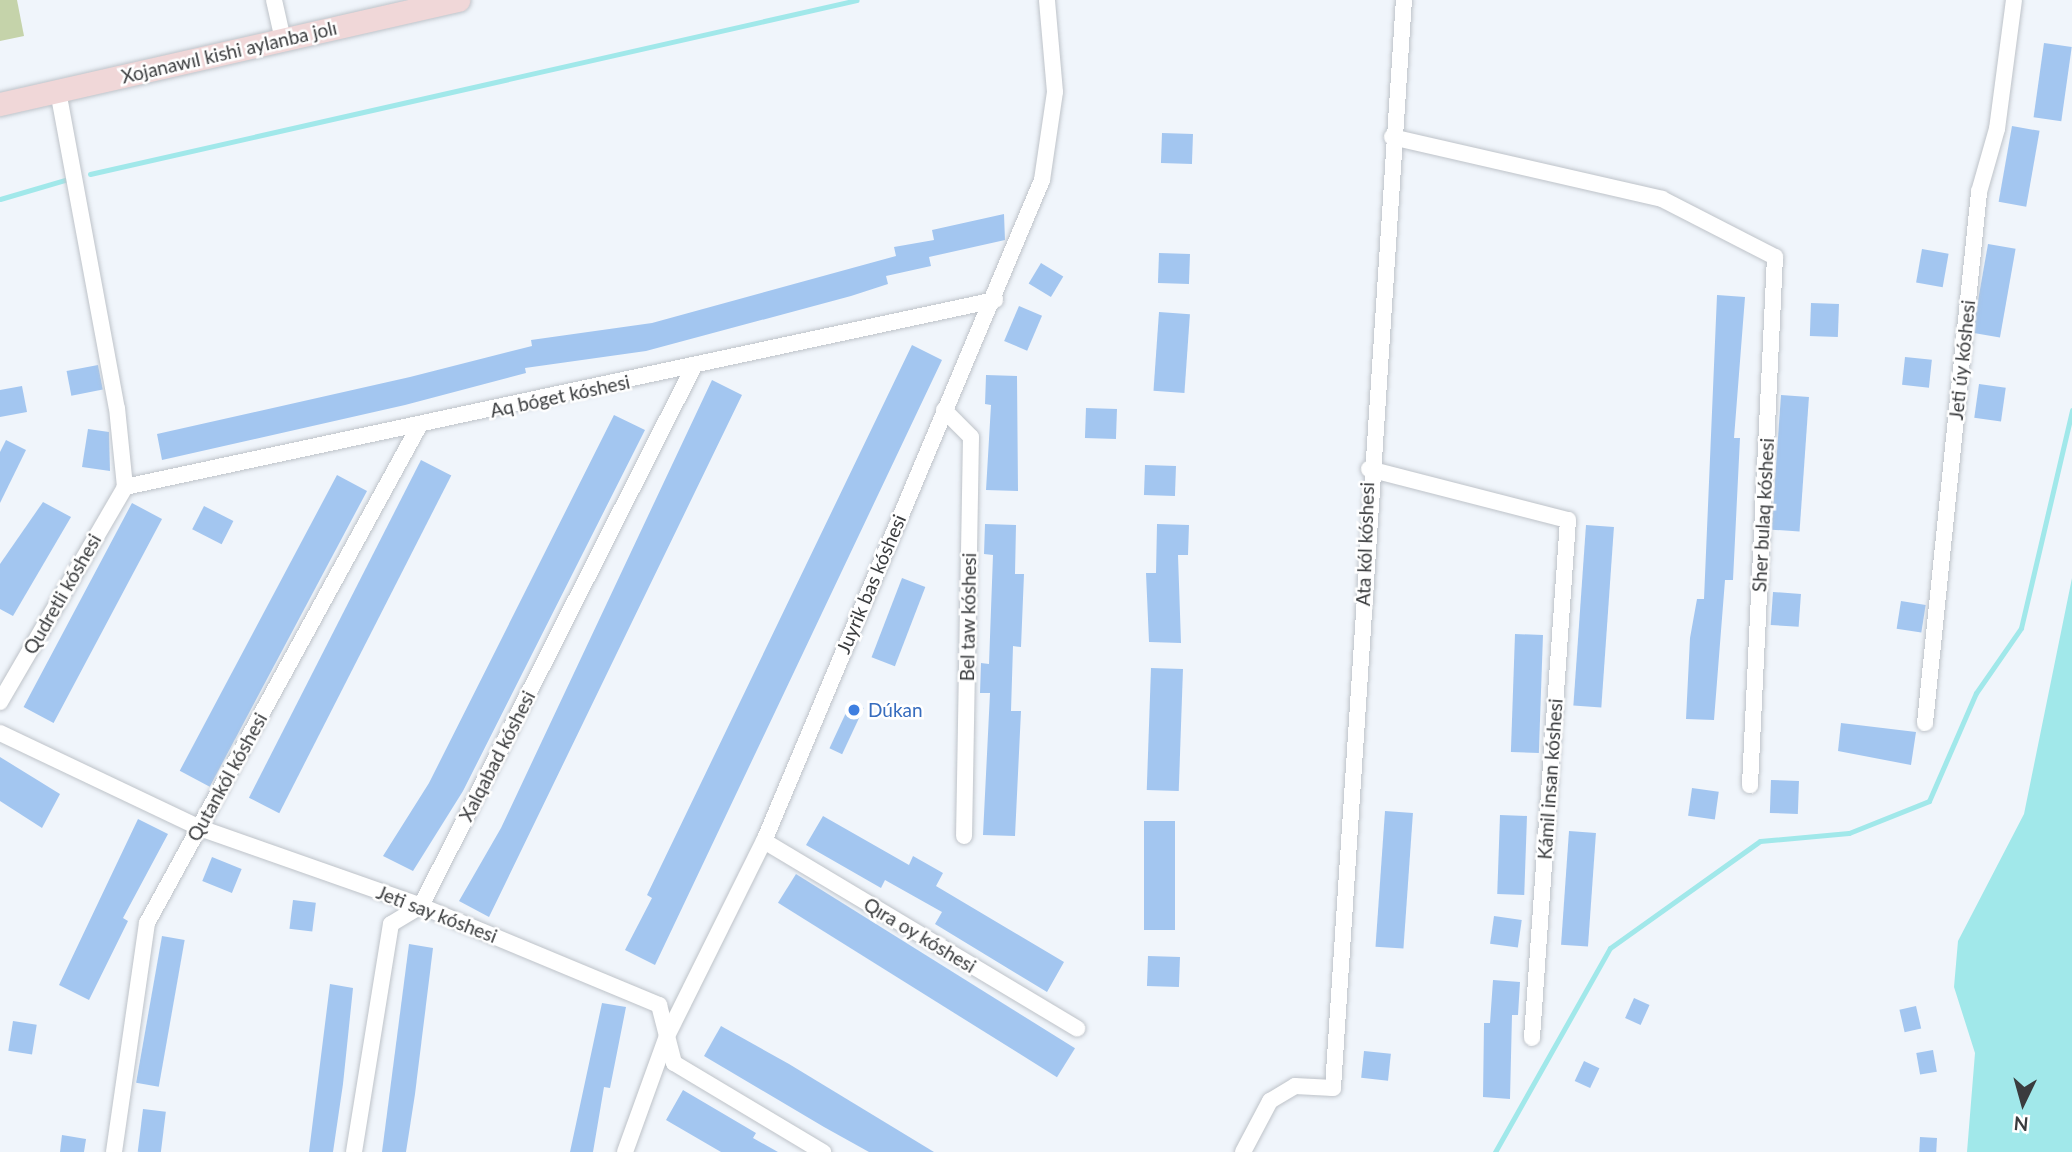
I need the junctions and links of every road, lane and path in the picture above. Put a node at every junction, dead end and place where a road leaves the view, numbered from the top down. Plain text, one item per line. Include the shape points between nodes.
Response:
1 (274, 0) edge
2 (458, 0) edge
3 (1047, 0) edge
4 (1404, 0) edge
5 (2014, 0) edge
6 (284, 40) junction
7 (58, 92) junction
8 (0, 104) edge
9 (1392, 137) junction
10 (995, 300) junction
11 (692, 368) junction
12 (944, 410) junction
13 (418, 428) junction
14 (1369, 470) junction
15 (125, 487) junction
16 (0, 702) edge
17 (1925, 723) dead end
18 (0, 733) edge
19 (1750, 785) dead end
20 (200, 828) junction
21 (964, 836) dead end
22 (764, 841) junction
23 (421, 906) junction
24 (1077, 1028) dead end
25 (667, 1036) junction
26 (1532, 1038) dead end
27 (114, 1152) edge
28 (354, 1152) edge
29 (625, 1152) edge
30 (823, 1152) edge
31 (1243, 1152) edge

1 - 6 street
2 - 6 main road, Xojanawıl kishi aylanba jolı
3 - 10 street, Juyrik bas kóshesi via 1055,92 1042,180
4 - 9 street, Ata kól kóshesi
5 - 17 street, Jeti úy kóshesi via 1997,129 1979,192
6 - 7 main road, Xojanawıl kishi aylanba jolı
7 - 8 main road, Xojanawıl kishi aylanba jolı
7 - 15 street via 117,408
9 - 14 street, Ata kól kóshesi
9 - 19 street, Sher bulaq kóshesi via 1662,200 1775,257
10 - 11 street, Aq bóget kóshesi
10 - 12 street, Juyrik bas kóshesi
11 - 13 street, Aq bóget kóshesi
11 - 23 street, Xalqabad kóshesi
12 - 21 street, Bel taw kóshesi via 971,438
12 - 22 street, Juyrik bas kóshesi
13 - 15 street, Aq bóget kóshesi
13 - 20 street, Qutankól kóshesi
14 - 26 street, Kámil insan kóshesi via 1568,520
14 - 31 street, Ata kól kóshesi via 1333,1088 1295,1086 1270,1101
15 - 16 street, Qudretli kóshesi
18 - 20 street, Jeti say kóshesi
20 - 23 street, Jeti say kóshesi
20 - 27 street, Qutankól kóshesi via 147,923
22 - 24 street, Qıra oy kóshesi
22 - 25 street, Juyrik bas kóshesi
23 - 25 street, Jeti say kóshesi via 659,1005
23 - 28 street via 391,924
25 - 29 street, Juyrik bas kóshesi
25 - 30 street, Jeti say kóshesi via 674,1063

